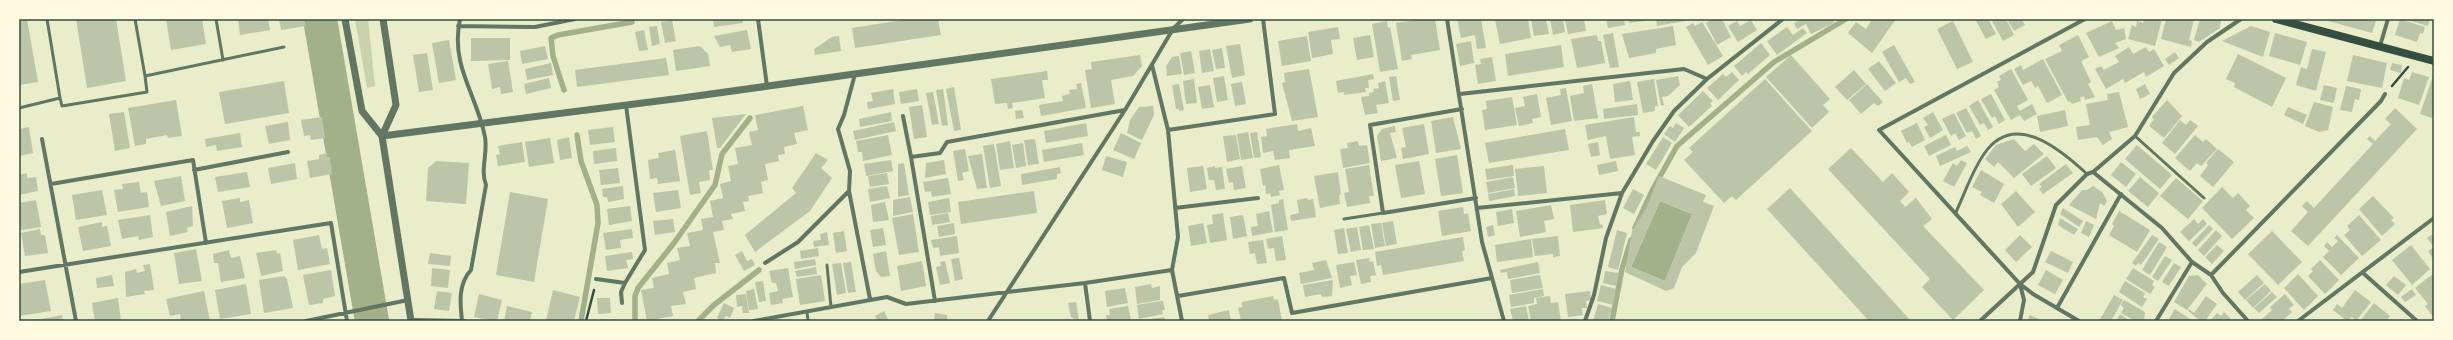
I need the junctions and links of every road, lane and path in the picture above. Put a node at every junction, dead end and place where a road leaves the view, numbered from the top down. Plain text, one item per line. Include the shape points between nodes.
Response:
1 (47, 19) edge
2 (135, 19) edge
3 (216, 19) edge
4 (345, 19) edge
5 (383, 19) edge
6 (460, 19) edge
7 (575, 19) edge
8 (758, 19) edge
9 (1183, 19) edge
10 (1250, 19) edge
11 (1263, 19) edge
12 (1447, 19) edge
13 (1783, 19) edge
14 (2085, 19) edge
15 (2241, 19) edge
16 (2276, 19) edge
17 (2388, 19) edge
18 (561, 20) edge
19 (458, 26) junction
20 (1173, 29) junction
21 (2380, 46) junction
22 (284, 47) dead end
23 (2418, 56) junction
24 (223, 60) junction
25 (2434, 61) edge
26 (1152, 66) junction
27 (855, 73) junction
28 (145, 76) junction
29 (1707, 79) junction
30 (767, 86) junction
31 (1460, 94) junction
32 (2385, 94) joint
33 (60, 98) junction
34 (626, 105) junction
35 (19, 108) edge
36 (1462, 108) junction
37 (1125, 110) junction
38 (903, 116) dead end
39 (482, 123) junction
40 (1168, 130) junction
41 (382, 136) junction
42 (2136, 136) junction
43 (42, 138) dead end
44 (288, 152) dead end
45 (911, 157) junction
46 (194, 170) junction
47 (2093, 172) junction
48 (2087, 174) junction
49 (51, 184) junction
50 (849, 190) junction
51 (1622, 193) junction
52 (2122, 194) junction
53 (1258, 198) dead end
54 (1476, 198) junction
55 (2204, 198) dead end
56 (1175, 208) junction
57 (1477, 208) junction
58 (1956, 212) junction
59 (1383, 213) junction
60 (2434, 218) edge
61 (1344, 219) dead end
62 (206, 243) junction
63 (2192, 262) junction
64 (765, 263) dead end
65 (66, 265) junction
66 (827, 265) dead end
67 (1172, 270) junction
68 (19, 272) edge
69 (2363, 273) junction
70 (2211, 275) junction
71 (1492, 278) junction
72 (596, 279) joint
73 (625, 283) junction
74 (1085, 283) junction
75 (2020, 284) junction
76 (1008, 292) junction
77 (1178, 296) junction
78 (870, 299) junction
79 (408, 300) junction
80 (935, 301) junction
81 (622, 303) dead end
82 (831, 307) junction
83 (2057, 308) junction
84 (806, 312) junction
85 (346, 314) junction
86 (411, 320) edge
87 (76, 321) edge
88 (306, 321) edge
89 (347, 321) edge
90 (463, 321) edge
91 (586, 321) edge
92 (754, 321) edge
93 (808, 321) edge
94 (988, 321) edge
95 (1090, 321) edge
96 (1182, 321) edge
97 (1504, 321) edge
98 (1585, 321) edge
99 (1980, 321) edge
100 (2020, 321) edge
101 (2079, 321) edge
102 (2156, 321) edge
103 (2248, 321) edge
104 (2298, 321) edge
105 (2417, 321) edge

1 - 33 lane
2 - 28 lane
3 - 24 lane
4 - 41 street via 362,111
5 - 41 street via 396,105
6 - 19 street
7 - 18 street
8 - 30 street
9 - 20 street
10 - 20 street
11 - 40 street via 1275,114
12 - 31 street
13 - 29 street
14 - 58 street via 1879,130
15 - 42 street via 2207,42 2174,73
16 - 21 main road
17 - 21 street
18 - 19 street via 535,27
19 - 39 street via 457,51 466,84
20 - 26 street
20 - 27 street
21 - 23 main road
22 - 24 lane
23 - 25 main road
23 - 32 path
24 - 28 lane
26 - 37 street
26 - 40 street
27 - 30 street
27 - 50 street via 838,129 850,171
28 - 33 lane via 147,92 62,106
29 - 31 street via 1684,69
29 - 51 street via 1674,111
30 - 34 street
31 - 36 street
32 - 70 street
33 - 35 lane
34 - 39 street
34 - 73 street via 645,250
36 - 54 street
36 - 59 street via 1370,125
37 - 45 street via 947,142 940,153
37 - 76 street
38 - 45 street
39 - 41 street
39 - 90 street via 485,139 483,178 486,185 470,270 465,277 460,299
40 - 56 street
41 - 79 street
42 - 47 street
42 - 55 lane
43 - 49 street
44 - 46 street
45 - 80 street
46 - 49 street via 193,160
46 - 62 street
47 - 48 street
47 - 52 street
48 - 58 lane via 2042,141 2021,133 2008,134 1998,139 1985,152
48 - 75 street via 2056,205 2033,272
49 - 65 street
50 - 64 street via 798,242
50 - 78 street
51 - 57 street
51 - 98 street via 1606,238 1594,295
52 - 63 street via 2162,228
52 - 83 street
53 - 56 street
54 - 57 street
54 - 59 street
56 - 67 street via 1178,237
57 - 71 street
58 - 75 street
59 - 61 lane
60 - 69 street
62 - 65 street
62 - 85 street via 331,223
63 - 70 street
63 - 102 street
65 - 68 street
65 - 87 street
66 - 82 lane
67 - 74 street
67 - 77 street
69 - 104 street
69 - 105 street
70 - 103 street
71 - 77 street via 1292,313 1284,278
71 - 97 street
72 - 73 street
72 - 91 path
73 - 81 street via 621,292
74 - 76 street
74 - 95 street
75 - 83 street
75 - 99 street
75 - 100 street via 2024,300
76 - 80 street
76 - 94 street
77 - 96 street
78 - 80 street via 887,296 906,304
78 - 82 street
79 - 85 street
79 - 86 street
82 - 84 street
83 - 101 street
84 - 92 street
84 - 93 lane
85 - 88 street
85 - 89 street
86 - 90 street

